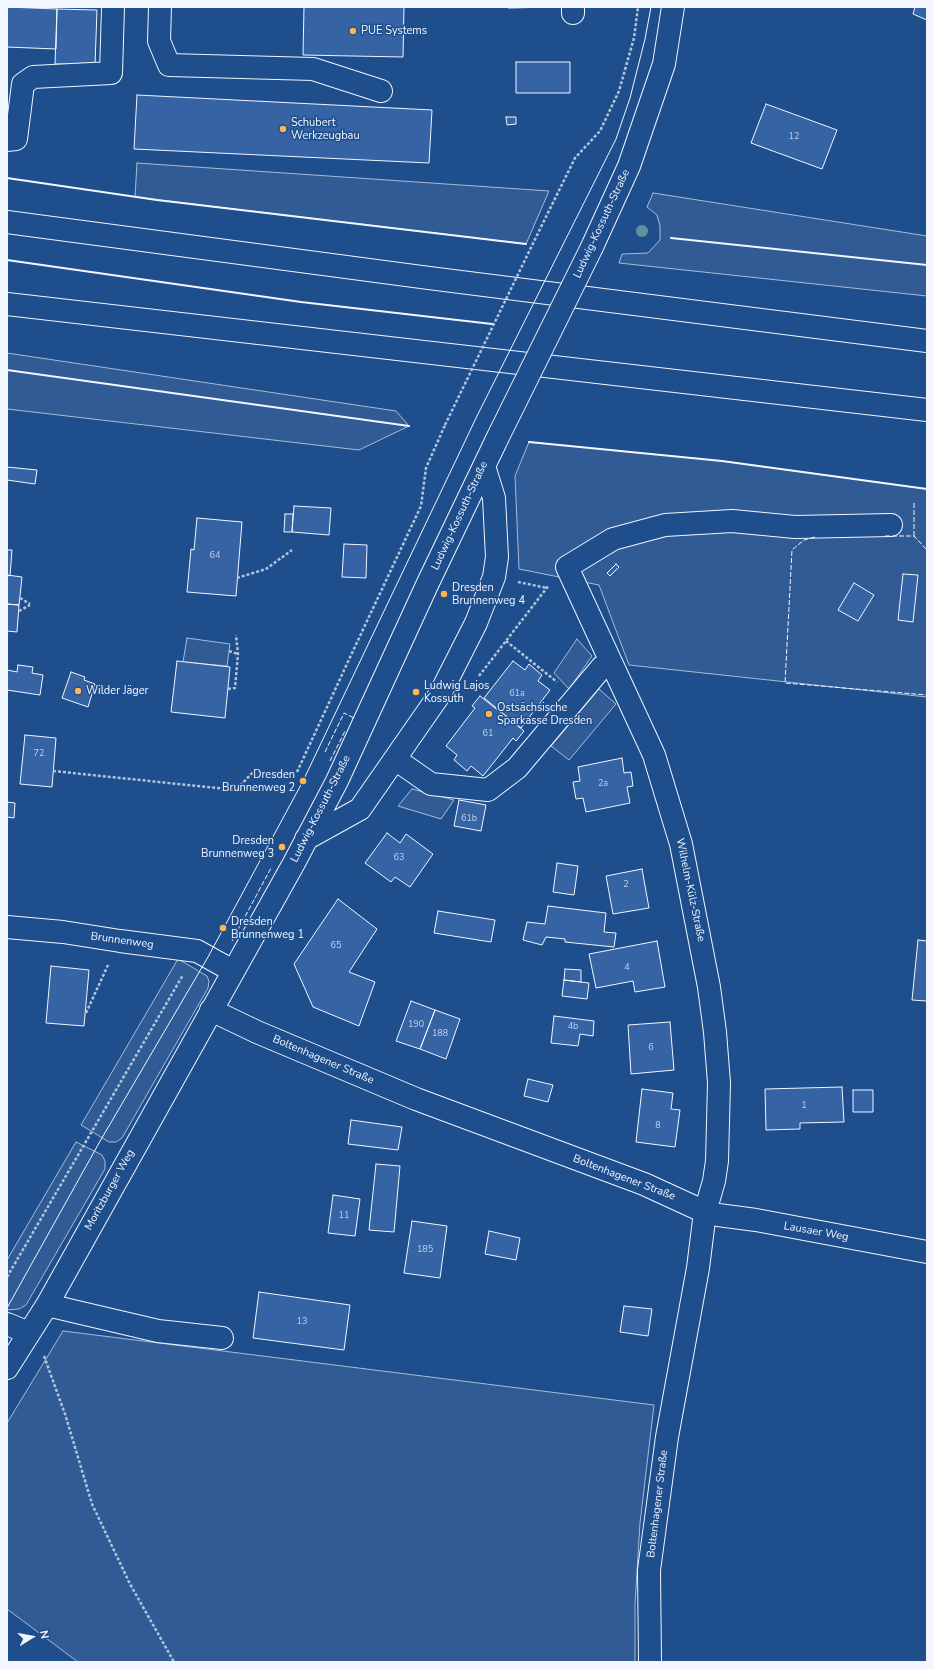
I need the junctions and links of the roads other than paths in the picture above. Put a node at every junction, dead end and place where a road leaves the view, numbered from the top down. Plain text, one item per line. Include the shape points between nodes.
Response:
1 (113, 7) edge
2 (160, 7) edge
3 (673, 7) edge
4 (381, 91) dead end
5 (7, 140) edge
6 (7, 222) edge
7 (7, 304) edge
8 (927, 341) edge
9 (927, 410) edge
10 (484, 466) junction
11 (891, 525) dead end
12 (610, 662) junction
13 (395, 759) junction
14 (306, 839) junction
15 (7, 927) edge
16 (233, 971) junction
17 (211, 1010) junction
18 (705, 1212) junction
19 (927, 1252) edge
20 (47, 1304) junction
21 (7, 1324) edge
22 (29, 1332) junction
23 (222, 1338) dead end
24 (7, 1368) edge
25 (650, 1662) edge

1 - 5 main road via 111,73 32,77 23,84 16,140
2 - 4 main road via 159,41 169,65 313,69
3 - 10 main road, Ludwig-Kossuth-Straße, bridge via 664,64 629,166
6 - 8 main road
7 - 9 main road
10 - 13 main road via 495,507 497,557 494,577 476,623 440,694
10 - 14 main road, Ludwig-Kossuth-Straße via 337,781
11 - 12 main road, Wilhelm-Külz-Straße via 795,527 732,521 665,525 613,539 567,567
12 - 13 main road via 602,667 517,768 488,790 431,784
12 - 18 main road, Wilhelm-Külz-Straße via 656,762 681,844 709,987 719,1091 717,1161
13 - 14 main road via 360,810
14 - 16 main road, Ludwig-Kossuth-Straße
15 - 16 main road, Brunnenweg via 63,932 197,951
16 - 17 main road, Ludwig-Kossuth-Straße
17 - 18 main road, Boltenhagener Straße via 416,1099 644,1184
17 - 20 main road, Moritzburger Weg
18 - 19 main road, Lausaer Weg
18 - 25 main road, Boltenhagener Straße via 698,1268 667,1437 649,1570
20 - 22 main road, Moritzburger Weg
20 - 23 main road via 158,1330
21 - 22 main road
22 - 24 main road, Moritzburger Weg

